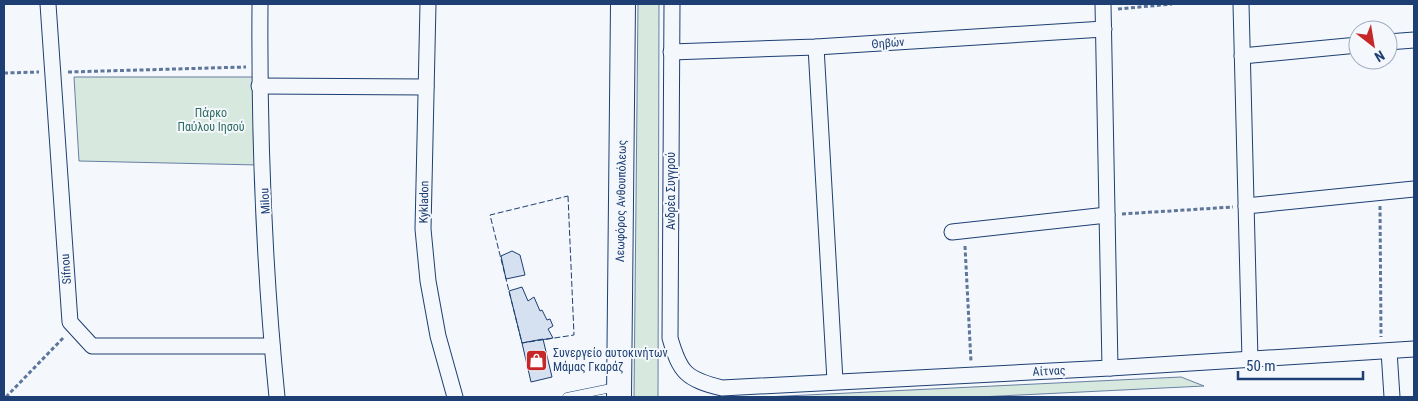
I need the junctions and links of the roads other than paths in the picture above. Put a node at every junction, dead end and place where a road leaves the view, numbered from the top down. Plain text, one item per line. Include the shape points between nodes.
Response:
1 (48, 4) edge
2 (260, 4) edge
3 (428, 4) edge
4 (624, 4) edge
5 (672, 4) edge
6 (1241, 4) edge
7 (1103, 7) edge
8 (1104, 29) junction
9 (1414, 40) edge
10 (1398, 41) edge
11 (1348, 46) edge
12 (816, 47) junction
13 (671, 52) junction
14 (1242, 56) junction
15 (259, 86) junction
16 (426, 87) junction
17 (1414, 189) edge
18 (1246, 206) junction
19 (1107, 215) junction
20 (958, 231) road end
21 (272, 346) junction
22 (1414, 349) edge
23 (1385, 351) junction
24 (1250, 360) junction
25 (1110, 368) junction
26 (686, 374) joint
27 (834, 382) junction
28 (619, 392) edge
29 (277, 397) edge
30 (455, 397) edge
31 (567, 397) edge
32 (1392, 397) edge

1 - 21 street, Sifnou via 70,322 92,346
2 - 15 street, Milou
3 - 16 street, Kykladon
4 - 28 main road, Λεωφόρος Ανθουπόλεως
5 - 13 street, Ανδρέα Συγγρού
6 - 14 street
7 - 8 street
8 - 12 street, Θηβών
8 - 19 street
9 - 10 street
11 - 14 street
12 - 13 street, Θηβών
12 - 27 street
13 - 26 street, Ανδρέα Συγγρού via 670,338
14 - 18 street
15 - 16 street
15 - 21 street, Milou
16 - 30 street, Kykladon via 423,228 438,336
17 - 18 street
18 - 24 street
19 - 20 street
19 - 25 street
21 - 29 street, Milou
22 - 23 street, Αίτνας
23 - 24 street, Αίτνας
23 - 32 street
24 - 25 street, Αίτνας
25 - 27 street, Αίτνας
26 - 27 street, Αίτνας via 702,383 722,388
28 - 31 lane

